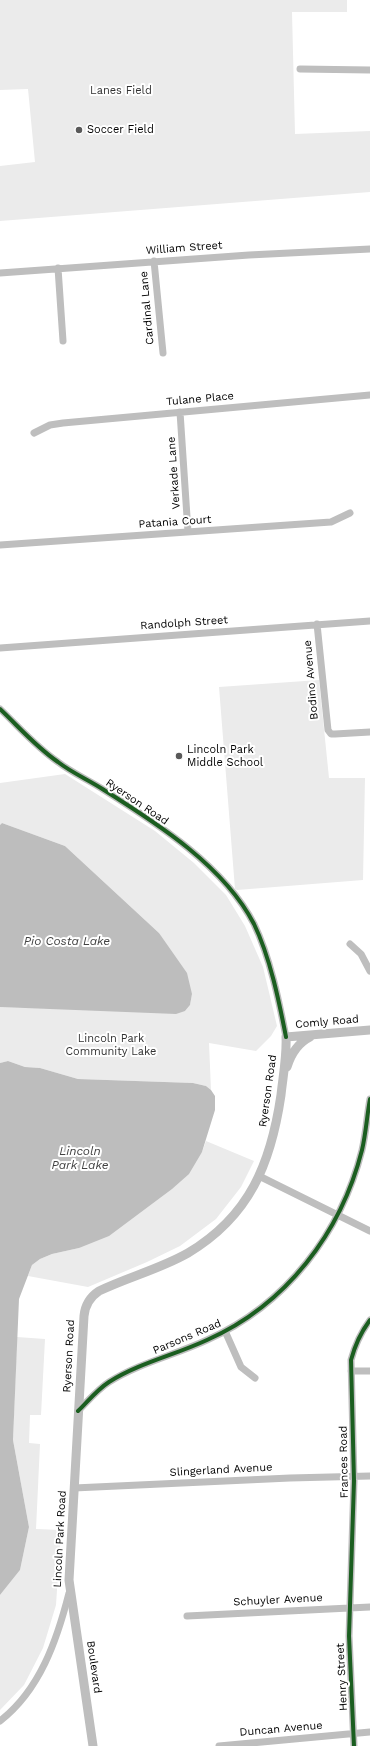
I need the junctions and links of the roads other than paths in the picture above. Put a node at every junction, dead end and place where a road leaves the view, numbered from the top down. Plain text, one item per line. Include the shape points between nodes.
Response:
1 (300, 69) dead end
2 (370, 70) edge
3 (370, 249) edge
4 (154, 261) junction
5 (58, 268) junction
6 (0, 273) edge
7 (63, 341) dead end
8 (163, 353) dead end
9 (370, 395) edge
10 (180, 412) junction
11 (34, 433) dead end
12 (350, 513) dead end
13 (188, 532) junction
14 (0, 545) edge
15 (370, 621) edge
16 (317, 624) junction
17 (0, 648) edge
18 (0, 708) edge
19 (370, 732) edge
20 (350, 944) dead end
21 (370, 971) edge
22 (370, 1030) edge
23 (312, 1036) junction
24 (286, 1037) junction
25 (281, 1093) junction
26 (370, 1099) edge
27 (260, 1176) junction
28 (338, 1215) junction
29 (370, 1231) edge
30 (370, 1320) edge
31 (225, 1331) junction
32 (370, 1371) edge
33 (352, 1372) junction
34 (256, 1378) dead end
35 (78, 1411) junction
36 (354, 1476) junction
37 (370, 1476) edge
38 (74, 1488) junction
39 (70, 1591) junction
40 (370, 1607) edge
41 (350, 1608) junction
42 (187, 1616) dead end
43 (0, 1721) edge
44 (370, 1732) edge
45 (354, 1733) junction
46 (93, 1746) edge
47 (219, 1746) edge
48 (354, 1746) edge

1 - 2 street
3 - 4 street, William Street
4 - 5 street, William Street
4 - 8 street, Cardinal Lane
5 - 6 street, William Street
5 - 7 street
9 - 10 street, Tulane Place
10 - 11 street, Tulane Place via 63,423 50,425
10 - 13 street, Verkade Lane
12 - 13 street, Patania Court via 331,522
13 - 14 street, Patania Court
15 - 16 street, Randolph Street
16 - 17 street, Randolph Street
16 - 19 street, Bodino Avenue via 326,726 330,733 335,734
18 - 24 street, Ryerson Road via 52,758 139,812 169,834 204,862 231,891 244,908 257,933 269,968
20 - 21 street via 361,954
22 - 23 main road, Comly Road
23 - 24 main road, Comly Road
23 - 25 main road via 300,1042 294,1051
24 - 25 main road, Ryerson Road
25 - 27 main road, Ryerson Road via 272,1140
26 - 28 street, Parsons Road via 362,1148 353,1180
27 - 28 street
27 - 35 main road, Ryerson Road via 232,1217 203,1243 172,1261 106,1288 90,1300 84,1316
28 - 29 street
28 - 31 street, Parsons Road via 317,1250 292,1280 260,1309
30 - 33 street, Frances Road via 354,1347
31 - 34 street via 241,1366
31 - 35 street, Parsons Road via 109,1382
32 - 33 street
33 - 36 street, Frances Road
35 - 38 main road, Lincoln Park Road
36 - 37 street, Slingerland Avenue
36 - 38 street, Slingerland Avenue
36 - 41 street, Frances Road
38 - 39 main road, Lincoln Park Road
39 - 43 street, Lincoln Park Road via 62,1623 47,1659 26,1693
39 - 46 main road, Boulevard
40 - 41 street, Schuyler Avenue
41 - 42 street, Schuyler Avenue
41 - 45 street, Henry Street via 348,1636
44 - 45 street, Duncan Avenue
45 - 47 street, Duncan Avenue
45 - 48 street, Henry Street

